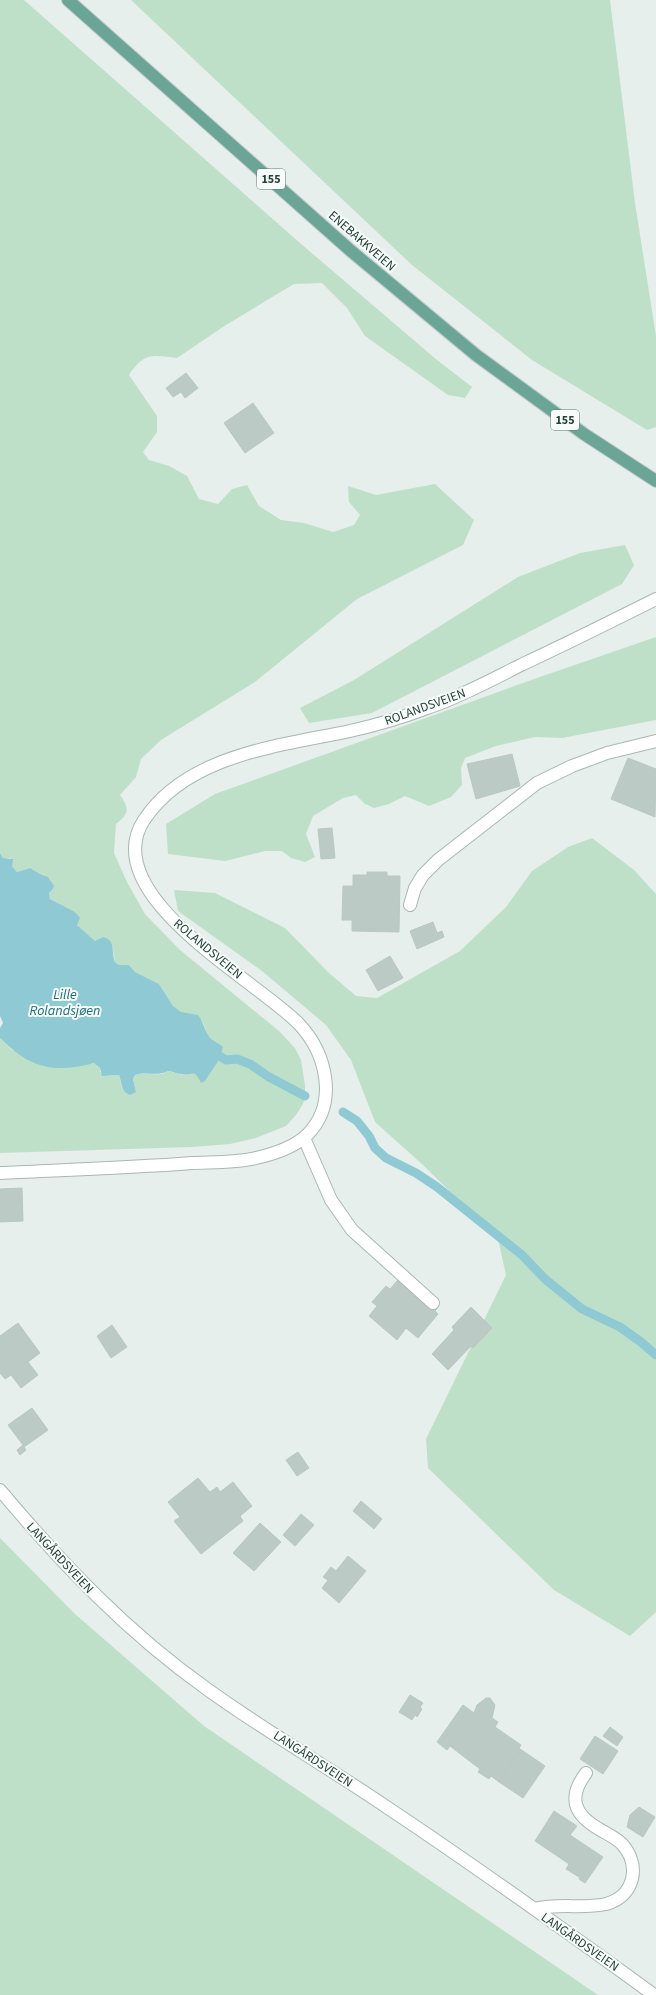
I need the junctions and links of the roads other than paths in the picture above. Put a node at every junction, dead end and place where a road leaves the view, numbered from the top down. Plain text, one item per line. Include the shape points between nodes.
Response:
1 (68, 0) edge
2 (656, 481) edge
3 (656, 599) edge
4 (656, 741) edge
5 (410, 905) dead end
6 (304, 1138) junction
7 (0, 1172) edge
8 (433, 1303) dead end
9 (0, 1490) edge
10 (586, 1773) dead end
11 (534, 1910) junction
12 (654, 1995) edge

1 - 2 main road, ENEBAKKVEIEN / 155 via 351,251 476,355 584,434
3 - 6 street, ROLANDSVEIEN via 468,692 432,707 355,730 272,747 226,760 167,794 144,820 138,832 137,861 149,891 190,937 299,1024 313,1044 321,1060 327,1092 324,1110 317,1124
4 - 5 street via 607,753 537,783 433,865 415,888
6 - 7 street, ROLANDSVEIEN via 287,1148 252,1159
6 - 8 street via 331,1200 352,1230
9 - 11 street, LANGÅRDSVEIEN via 70,1570 110,1610 175,1665 238,1711 479,1869
10 - 11 street via 574,1792 576,1806 586,1821 611,1835 622,1845 634,1868 631,1885 620,1897 604,1904 550,1905
11 - 12 street, LANGÅRDSVEIEN

